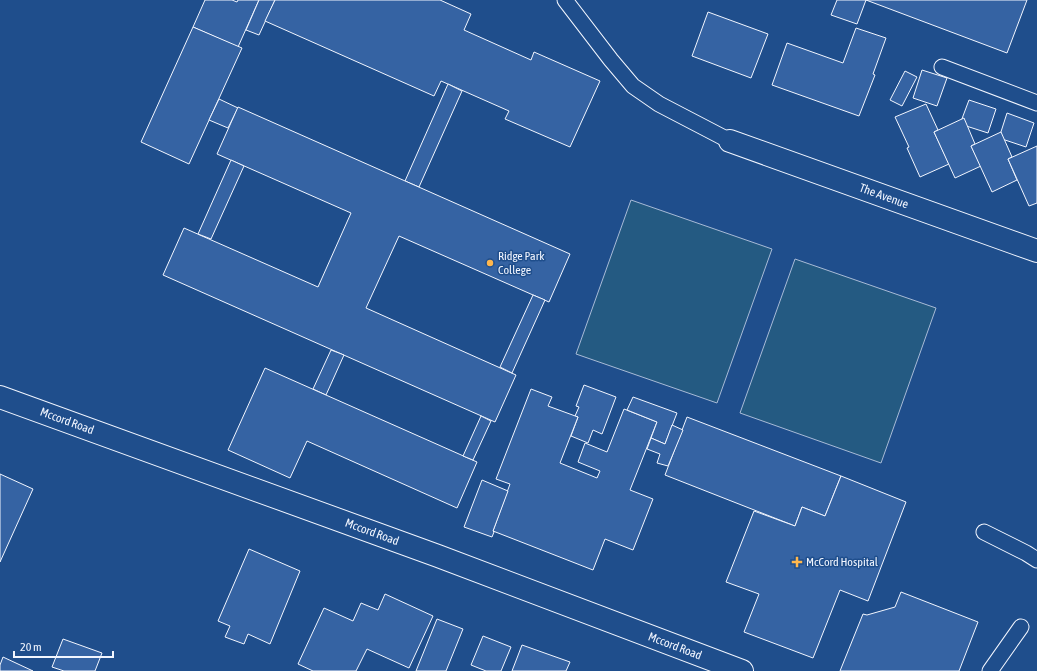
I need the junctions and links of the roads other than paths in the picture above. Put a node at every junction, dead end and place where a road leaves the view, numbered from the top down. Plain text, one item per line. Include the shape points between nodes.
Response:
1 (565, 0) edge
2 (942, 67) dead end
3 (1037, 103) edge
4 (730, 140) joint
5 (1037, 251) edge
6 (0, 397) edge
7 (984, 532) dead end
8 (1037, 560) edge
9 (1021, 627) dead end
10 (742, 671) edge
11 (990, 671) edge

1 - 4 lane via 633,86 659,104
2 - 3 lane
4 - 5 street, The Avenue
6 - 10 street, Mccord Road via 438,556
7 - 8 lane
9 - 11 lane

